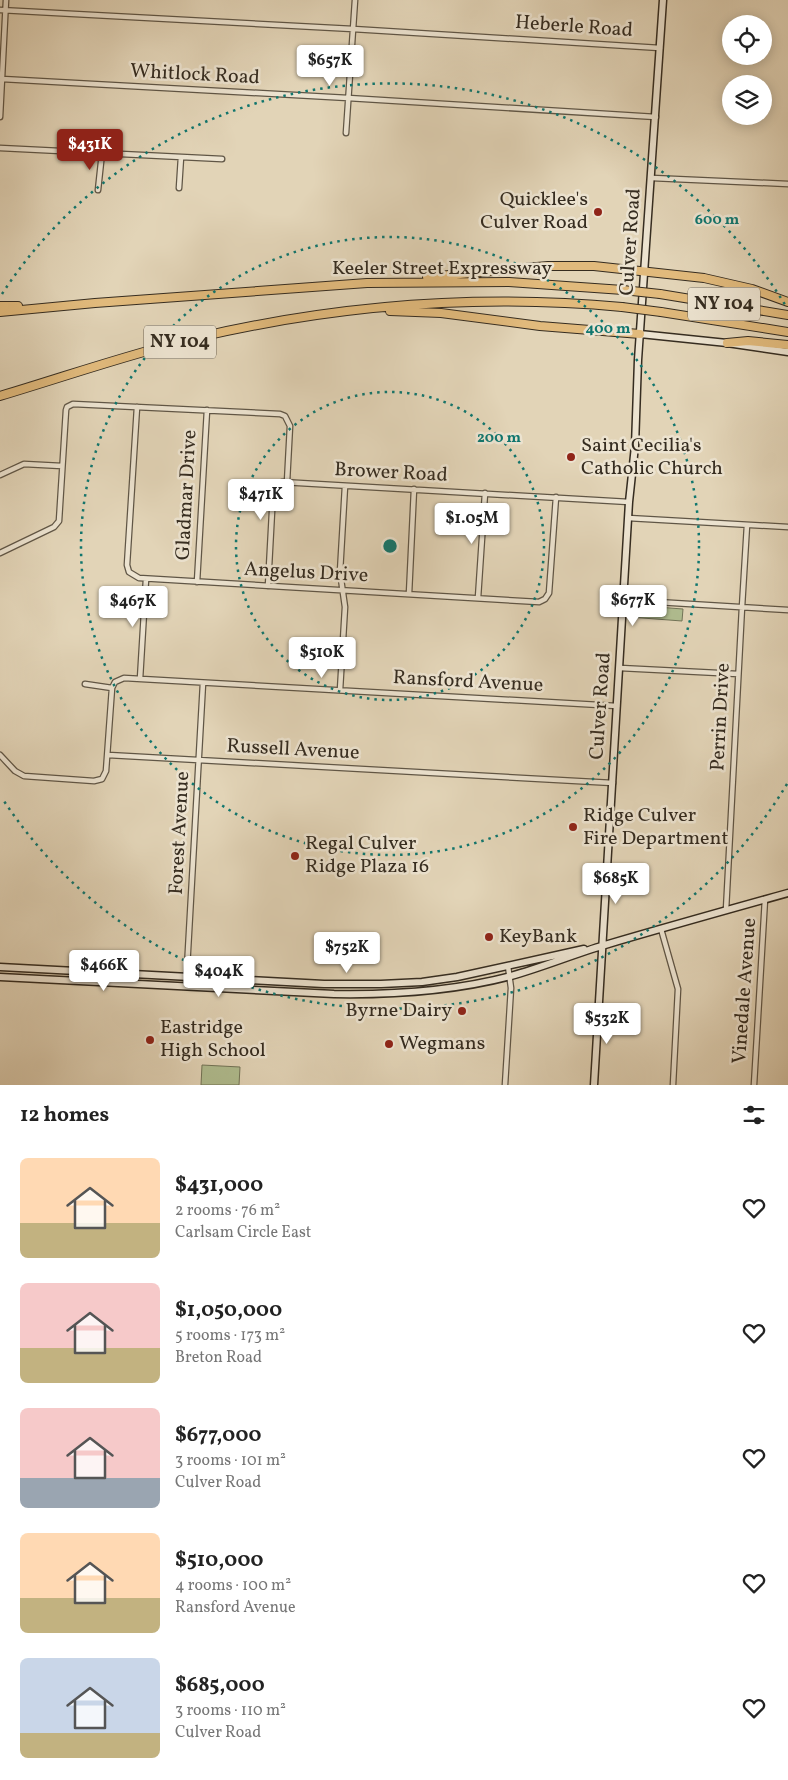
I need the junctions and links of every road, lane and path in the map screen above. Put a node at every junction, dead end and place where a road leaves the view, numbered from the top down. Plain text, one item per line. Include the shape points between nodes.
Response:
1 (6, 0) edge
2 (355, 0) edge
3 (663, 0) edge
4 (3, 10) edge
5 (353, 29) junction
6 (660, 48) junction
7 (2, 79) junction
8 (348, 98) junction
9 (0, 117) edge
10 (656, 117) junction
11 (346, 133) dead end
12 (0, 148) edge
13 (102, 153) junction
14 (180, 157) junction
15 (222, 159) dead end
16 (652, 178) junction
17 (788, 184) edge
18 (179, 188) dead end
19 (98, 190) dead end
20 (644, 271) junction
21 (358, 283) junction
22 (788, 302) edge
23 (95, 303) junction
24 (0, 306) edge
25 (0, 312) edge
26 (331, 314) junction
27 (788, 316) edge
28 (788, 332) edge
29 (640, 334) junction
30 (727, 343) junction
31 (788, 345) edge
32 (788, 352) edge
33 (0, 397) edge
34 (137, 407) junction
35 (207, 410) junction
36 (62, 466) junction
37 (0, 475) edge
38 (287, 482) junction
39 (344, 486) junction
40 (414, 490) junction
41 (485, 493) junction
42 (556, 497) junction
43 (630, 502) junction
44 (628, 518) junction
45 (747, 525) junction
46 (788, 527) edge
47 (0, 553) edge
48 (146, 579) junction
49 (198, 582) junction
50 (268, 586) junction
51 (342, 590) junction
52 (409, 594) junction
53 (478, 598) junction
54 (624, 600) junction
55 (742, 607) junction
56 (788, 610) edge
57 (620, 668) junction
58 (738, 674) junction
59 (140, 679) junction
60 (203, 683) junction
61 (85, 684) dead end
62 (112, 688) junction
63 (340, 690) junction
64 (617, 706) junction
65 (108, 754) junction
66 (0, 756) edge
67 (199, 760) junction
68 (613, 783) junction
69 (788, 892) edge
70 (765, 899) junction
71 (726, 910) junction
72 (661, 929) junction
73 (602, 946) junction
74 (508, 966) junction
75 (0, 967) edge
76 (187, 976) junction
77 (510, 976) junction
78 (0, 977) edge
79 (186, 986) junction
80 (505, 1085) edge
81 (594, 1085) edge
82 (672, 1085) edge
83 (754, 1085) edge

1 - 4 street
2 - 5 street
3 - 6 main road, Culver Road
4 - 5 street, Heberle Road
4 - 7 street
5 - 6 street, Heberle Road
5 - 8 street
6 - 10 main road, Culver Road
7 - 8 street, Whitlock Road
7 - 9 street
8 - 10 street, Whitlock Road
8 - 11 street
10 - 16 main road, Culver Road
12 - 13 street
13 - 14 street
13 - 19 street
14 - 15 street
14 - 18 street
16 - 17 street
16 - 20 main road, Culver Road
20 - 21 highway via 560,266
20 - 22 highway via 715,280
20 - 29 main road, Culver Road
21 - 23 highway, Keeler Street Expressway / NY 104
21 - 27 highway, Keeler Street Expressway / NY 104, bridge via 556,284 660,294
23 - 24 highway
23 - 25 highway, NY 104
26 - 28 highway, Keeler Street Expressway / NY 104, bridge via 405,305 557,303 661,312
26 - 29 highway via 425,312
26 - 33 highway, Keeler Street Expressway / NY 104 via 254,326 124,356
29 - 30 main road
29 - 43 main road, Culver Road
30 - 31 highway
30 - 32 main road
34 - 35 street
34 - 36 street via 77,404 67,407
34 - 48 street via 127,565 132,575
35 - 38 street via 285,416 290,426
35 - 49 street, Gladmar Drive
36 - 37 street via 24,464
36 - 47 street via 57,524
38 - 39 street, Brower Road
38 - 50 street via 279,483 273,492
39 - 40 street, Brower Road
39 - 51 street
40 - 41 street, Brower Road
40 - 52 street
41 - 42 street, Brower Road
41 - 53 street
42 - 43 street, Brower Road
42 - 53 street, Angelus Drive via 548,596 539,602
43 - 44 main road, Culver Road
44 - 45 street
44 - 54 main road, Culver Road
45 - 46 street
45 - 55 street, Perrin Drive
48 - 49 street, Angelus Drive
48 - 59 street
49 - 50 street, Angelus Drive
50 - 51 street, Angelus Drive
51 - 52 street, Angelus Drive
51 - 63 street via 345,607
52 - 53 street, Angelus Drive
54 - 55 street
54 - 57 main road, Culver Road
55 - 56 street
55 - 58 street, Perrin Drive
57 - 58 street
57 - 64 main road, Culver Road
58 - 71 street, Perrin Drive
59 - 60 street, Ransford Avenue
59 - 62 street, Ransford Avenue via 120,679
60 - 63 street, Ransford Avenue
60 - 67 street, Forest Avenue
61 - 62 street
62 - 65 street
63 - 64 street, Ransford Avenue
64 - 68 main road, Culver Road
65 - 66 street via 104,777 94,781 21,776
65 - 67 street, Russell Avenue
67 - 68 street, Russell Avenue
67 - 76 street, Forest Avenue
68 - 73 main road, Culver Road
69 - 70 main road
70 - 71 main road
70 - 83 street, Vinedale Avenue
71 - 72 main road
72 - 73 main road
72 - 82 street via 678,989
73 - 74 main road
73 - 77 main road
73 - 81 main road, Culver Road
74 - 76 main road via 449,979 380,984 317,984
74 - 77 street
75 - 76 main road
76 - 79 street, Forest Avenue
77 - 79 main road via 447,988 367,994
77 - 80 street
78 - 79 main road

